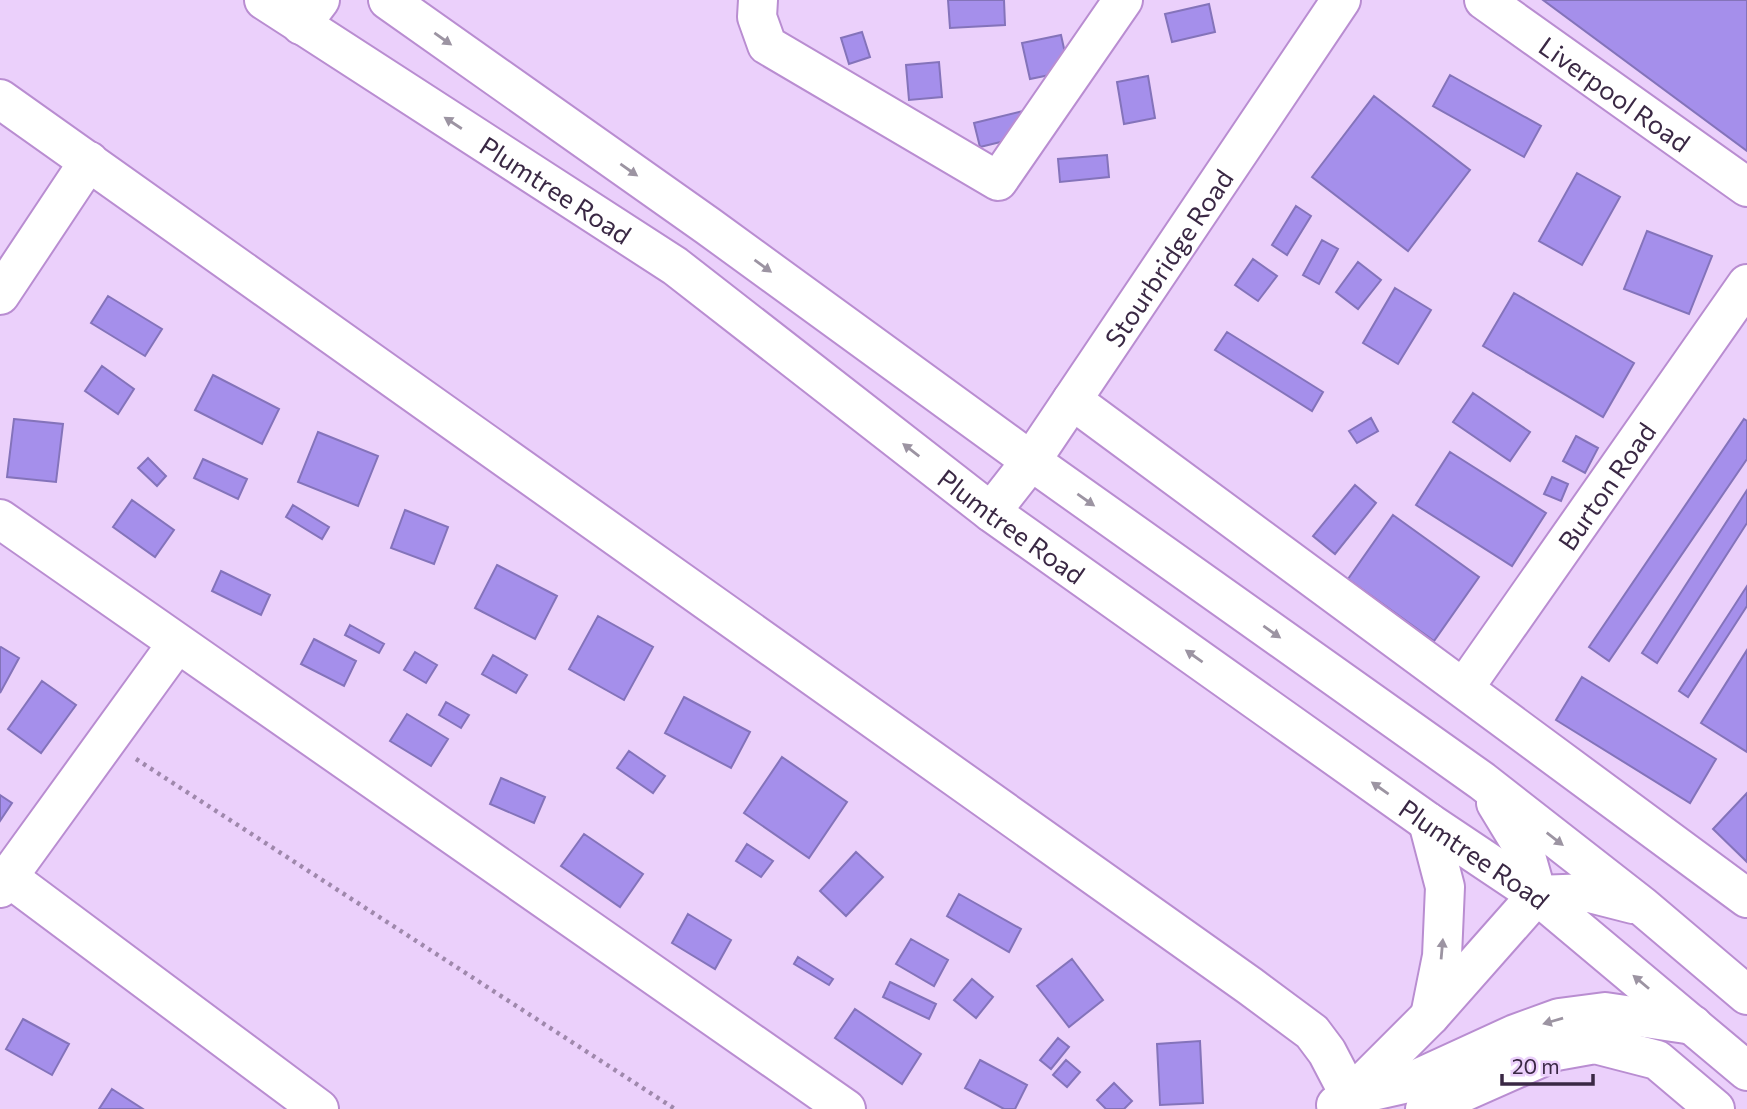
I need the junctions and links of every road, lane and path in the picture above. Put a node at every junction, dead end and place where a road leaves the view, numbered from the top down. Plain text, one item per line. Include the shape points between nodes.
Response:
1 (264, 0) edge
2 (387, 0) edge
3 (758, 0) edge
4 (1123, 0) edge
5 (1341, 0) edge
6 (1484, 0) edge
7 (310, 13) edge
8 (0, 99) edge
9 (89, 162) junction
10 (1747, 187) edge
11 (1747, 284) edge
12 (0, 295) edge
13 (1072, 400) junction
14 (1031, 461) junction
15 (991, 512) junction
16 (0, 519) edge
17 (176, 645) junction
18 (1464, 688) junction
19 (106, 740) junction
20 (1482, 781) junction
21 (1428, 822) junction
22 (4, 883) edge
23 (1537, 895) junction
24 (1747, 898) edge
25 (1642, 906) junction
26 (1747, 995) edge
27 (1430, 1016) junction
28 (1693, 1025) junction
29 (1747, 1071) edge
30 (1340, 1103) edge
31 (319, 1109) edge
32 (675, 1109) edge
33 (846, 1109) edge
34 (1425, 1109) edge
35 (1715, 1109) edge

1 - 7 main road, Plumtree Road
2 -> 14 main road
3 - 4 main road via 757,17 768,45 998,181
5 - 13 main road, Stourbridge Road
6 - 10 main road, Liverpool Road
15 -> 7 main road, Plumtree Road via 675,266
8 - 9 main road
9 - 12 main road
9 - 30 main road via 1251,986 1312,1032 1327,1052
11 - 18 main road, Burton Road
13 - 14 main road, Stourbridge Road
13 - 18 main road
14 - 15 main road, Stourbridge Road
14 -> 20 main road
21 -> 15 main road, Plumtree Road
16 - 17 main road
17 - 19 main road
17 - 33 main road
18 - 24 main road
19 - 22 main road
19 - 32 path
20 - 23 main road via 1524,849
20 -> 25 main road
21 - 23 main road, Plumtree Road
27 -> 21 main road via 1442,956 1445,887
22 - 31 main road
23 - 25 main road via 1590,893
23 - 27 main road
28 -> 23 main road, Plumtree Road
25 - 26 main road
27 - 30 main road
28 - 29 main road, Plumtree Road
28 -> 30 main road via 1605,1012 1559,1018 1408,1083
34 - 35 main road via 1556,1051 1595,1044 1657,1060

